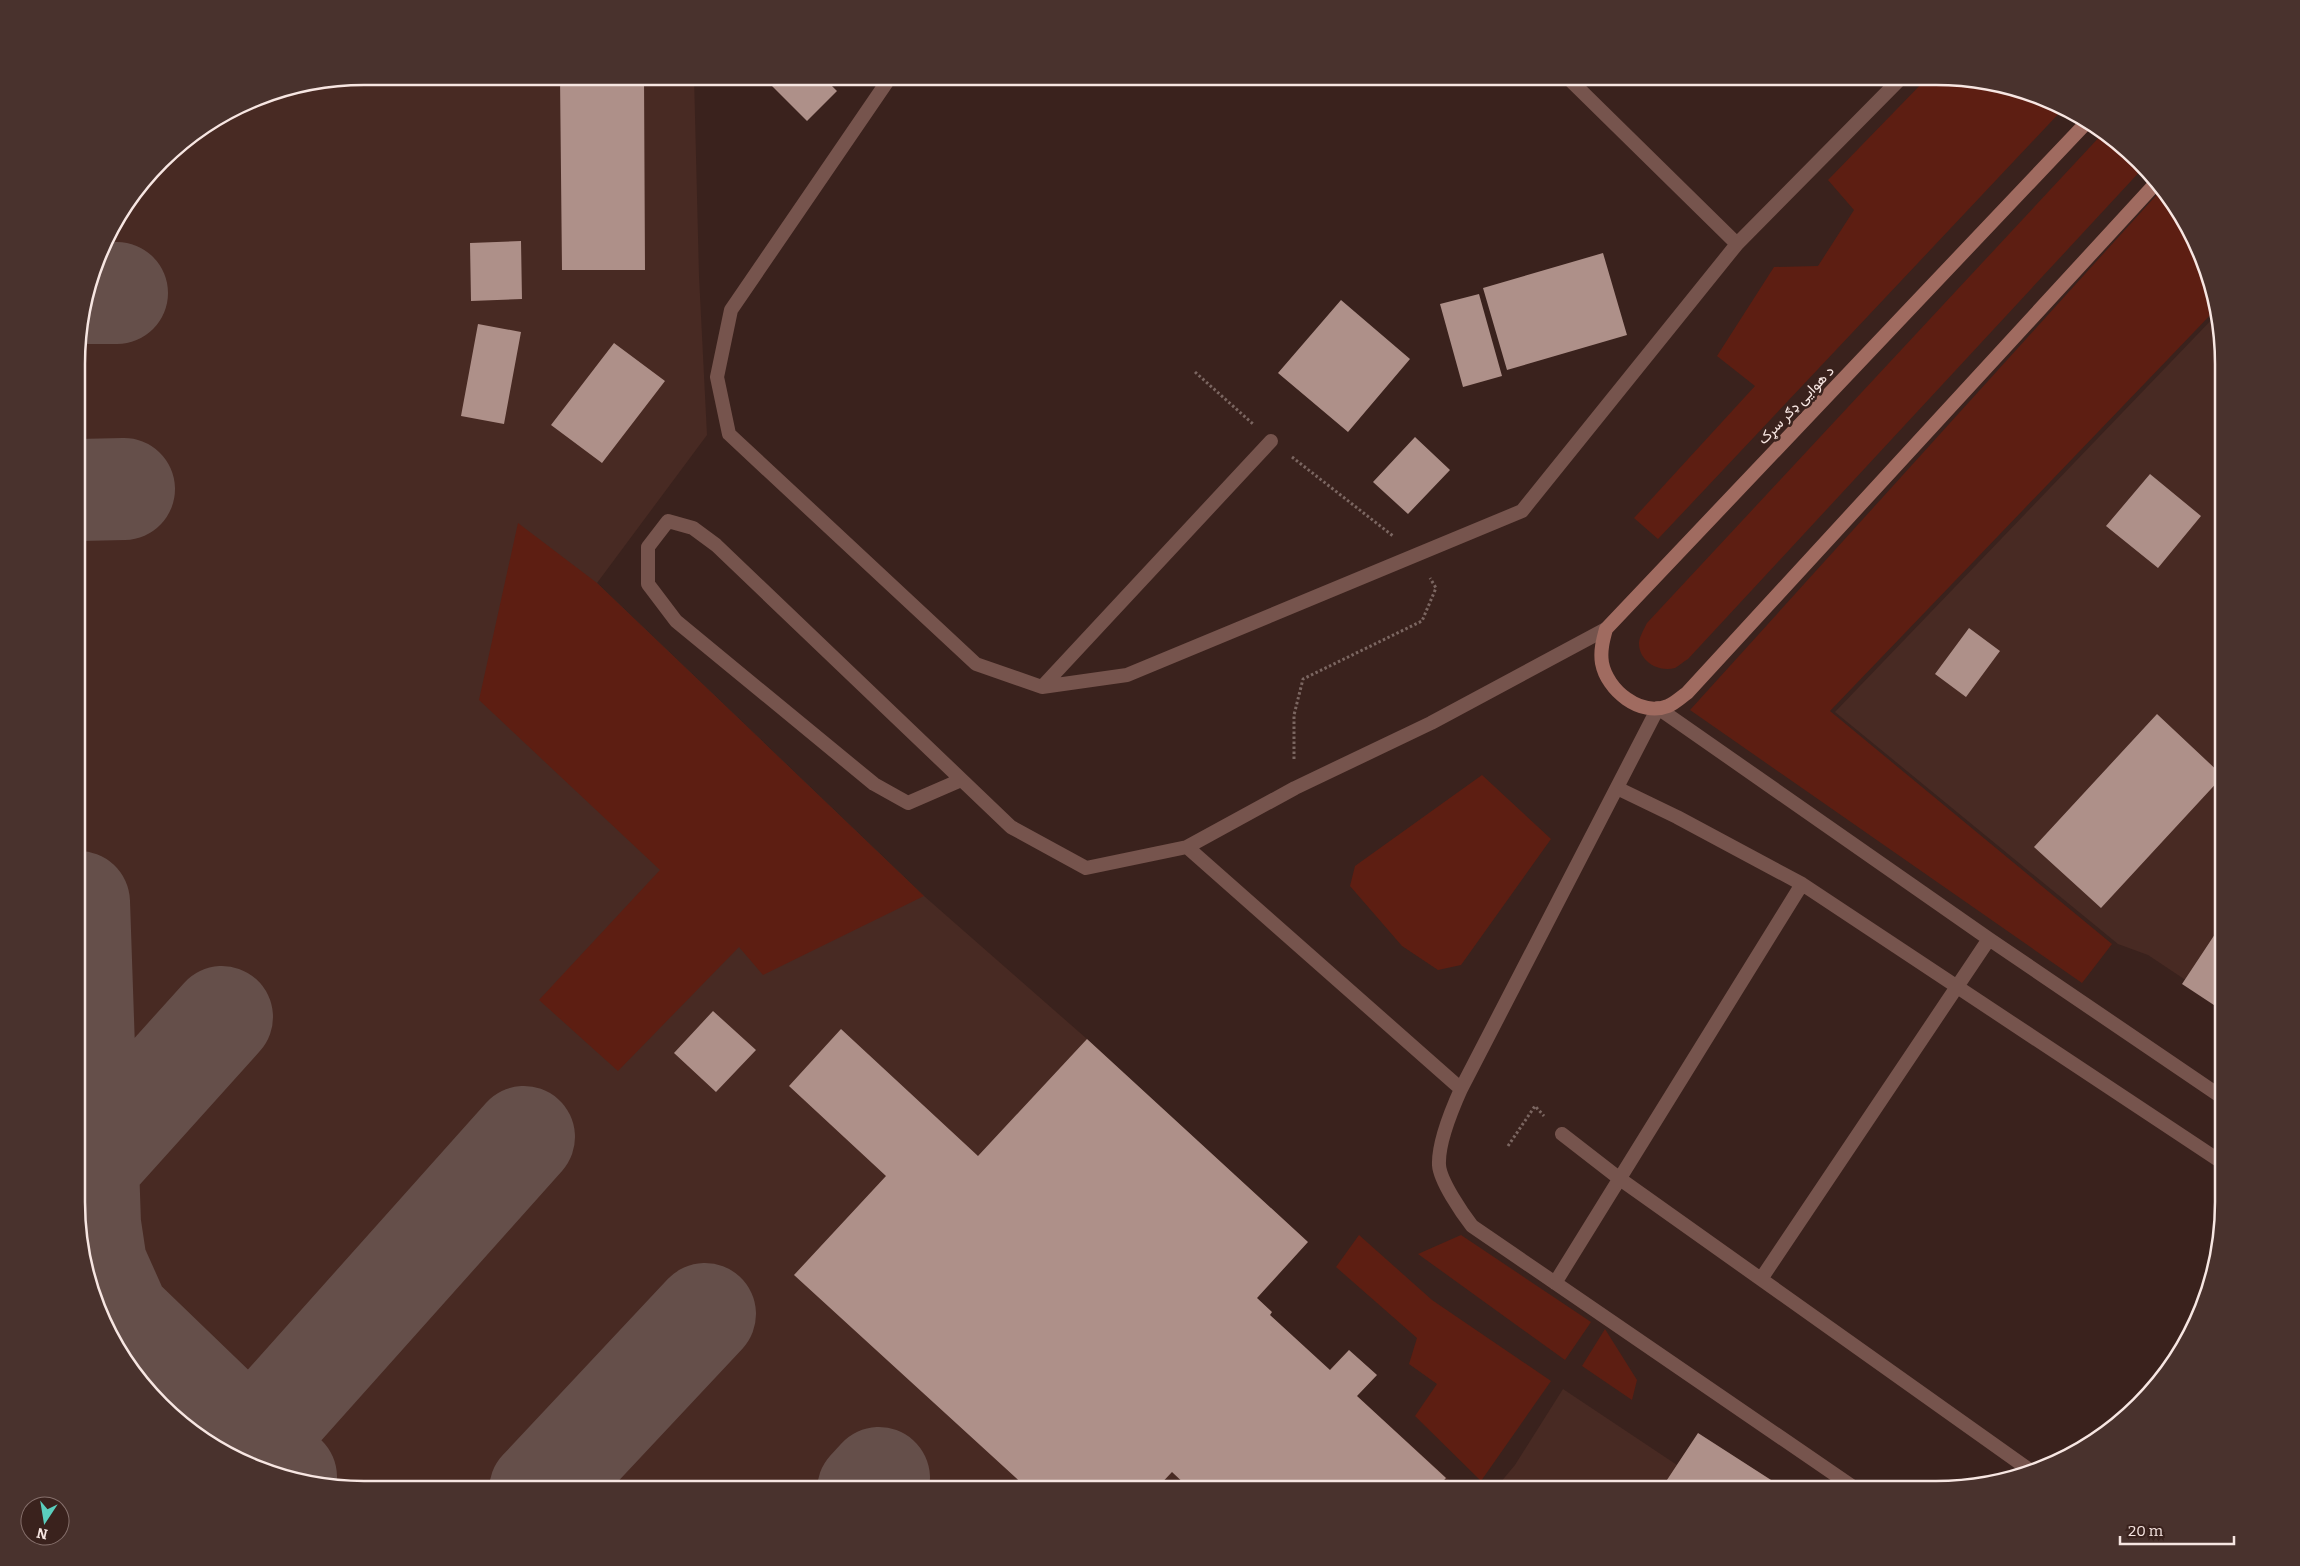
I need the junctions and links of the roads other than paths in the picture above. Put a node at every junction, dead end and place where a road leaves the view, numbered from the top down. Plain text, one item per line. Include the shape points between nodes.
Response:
1 (882, 85) edge
2 (1575, 85) edge
3 (1894, 85) edge
4 (2083, 127) edge
5 (2152, 188) edge
6 (1737, 244) junction
7 (1272, 441) road end
8 (1606, 629) junction
9 (1042, 687) junction
10 (1658, 708) junction
11 (961, 780) junction
12 (1617, 788) junction
13 (1187, 847) junction
14 (1802, 884) junction
15 (1989, 939) junction
16 (1956, 986) junction
17 (1461, 1090) junction
18 (2215, 1093) edge
19 (1562, 1134) road end
20 (2215, 1158) edge
21 (1620, 1179) junction
22 (1761, 1279) junction
23 (1555, 1283) junction
24 (2025, 1466) edge
25 (1844, 1481) edge

1 - 9 lane via 731,310 716,377 729,434 976,664
2 - 6 lane
3 - 6 lane
4 - 8 main road, د هوایی ډګر سړک
5 - 10 main road via 1687,693 1668,706
6 - 9 lane via 1522,511 1127,675
7 - 9 lane
8 - 10 main road via 1601,645 1602,663 1608,679 1618,693 1634,704
8 - 13 lane via 1431,723 1294,788
10 - 12 lane
10 - 15 lane
11 - 11 lane via 908,803 874,784 676,621 648,584 648,546 668,521 693,528 716,546
11 - 13 lane via 1011,827 1086,868
12 - 14 lane
12 - 17 lane
13 - 17 lane
14 - 16 lane
14 - 21 lane
15 - 16 lane
15 - 18 lane
16 - 20 lane
16 - 22 lane
17 - 23 lane via 1445,1132 1439,1165 1454,1201 1472,1226
19 - 21 lane
21 - 22 lane
21 - 23 lane
22 - 24 lane
23 - 25 lane

